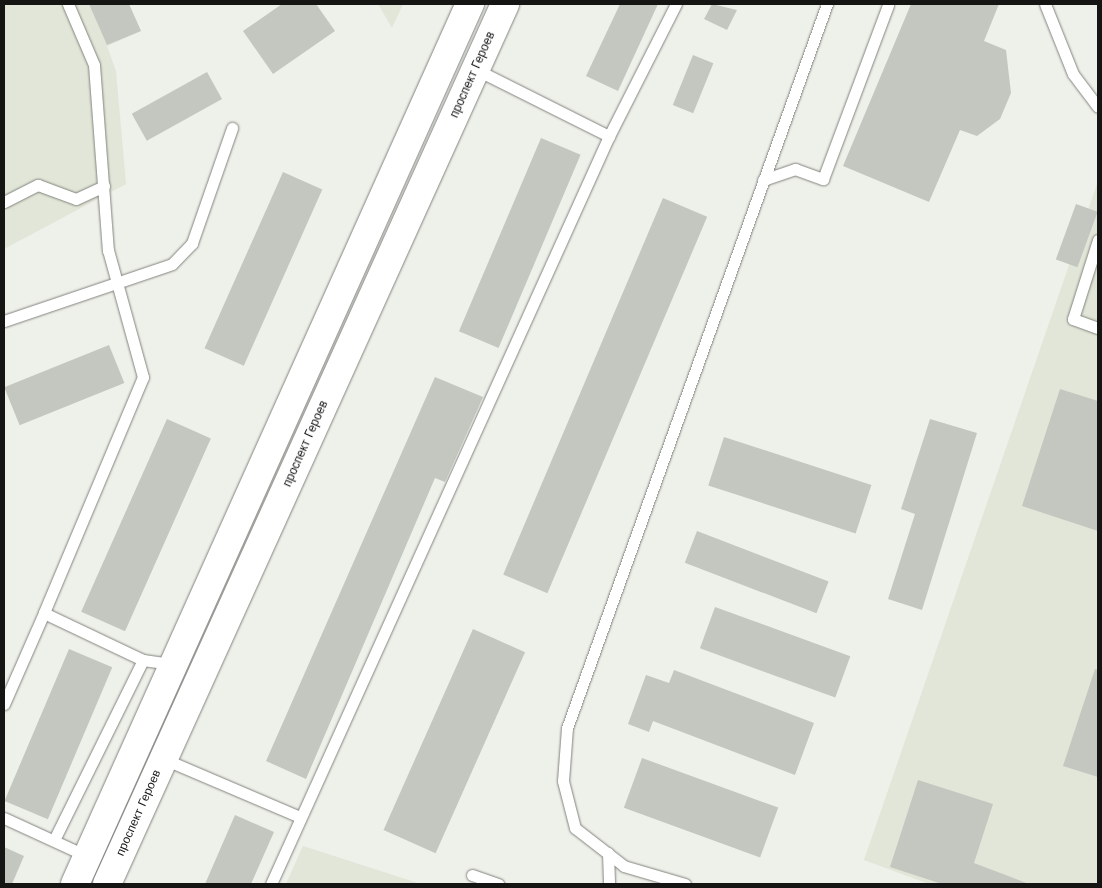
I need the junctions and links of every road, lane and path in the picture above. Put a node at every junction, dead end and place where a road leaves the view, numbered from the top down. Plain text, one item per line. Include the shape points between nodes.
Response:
1 (68, 4) edge
2 (470, 4) edge
3 (505, 4) edge
4 (676, 4) edge
5 (826, 4) edge
6 (1045, 4) edge
7 (888, 5) dead end
8 (475, 69) junction
9 (1098, 107) edge
10 (232, 128) dead end
11 (610, 136) junction
12 (763, 180) junction
13 (104, 186) junction
14 (4, 202) edge
15 (1098, 240) edge
16 (115, 284) junction
17 (4, 321) edge
18 (1098, 328) edge
19 (44, 613) junction
20 (143, 660) junction
21 (172, 664) junction
22 (4, 704) edge
23 (163, 759) junction
24 (300, 817) junction
25 (4, 818) edge
26 (54, 840) junction
27 (608, 853) junction
28 (87, 856) junction
29 (472, 876) dead end
30 (75, 884) edge
31 (107, 884) edge
32 (271, 884) edge
33 (498, 884) edge
34 (609, 884) edge
35 (684, 884) edge

1 - 13 lane via 94,65
2 - 21 main road
3 - 8 main road, проспект Героев
4 - 11 lane
5 - 12 lane
6 - 9 lane via 1073,74
7 - 12 lane via 823,179 795,169
8 - 11 lane
8 - 23 main road, проспект Героев
10 - 16 lane via 192,243 172,264
11 - 24 lane
12 - 27 lane via 567,728 563,782 575,828
13 - 14 lane via 76,199 38,185
13 - 16 lane
15 - 18 lane via 1074,319
16 - 17 lane
16 - 19 lane via 143,377
19 - 20 lane
19 - 22 lane
20 - 21 lane
20 - 26 lane
21 - 28 main road
23 - 24 lane
23 - 31 main road, проспект Героев
24 - 32 lane
25 - 26 lane
26 - 28 lane
27 - 34 lane
27 - 35 lane via 624,866
28 - 30 main road
29 - 33 lane

